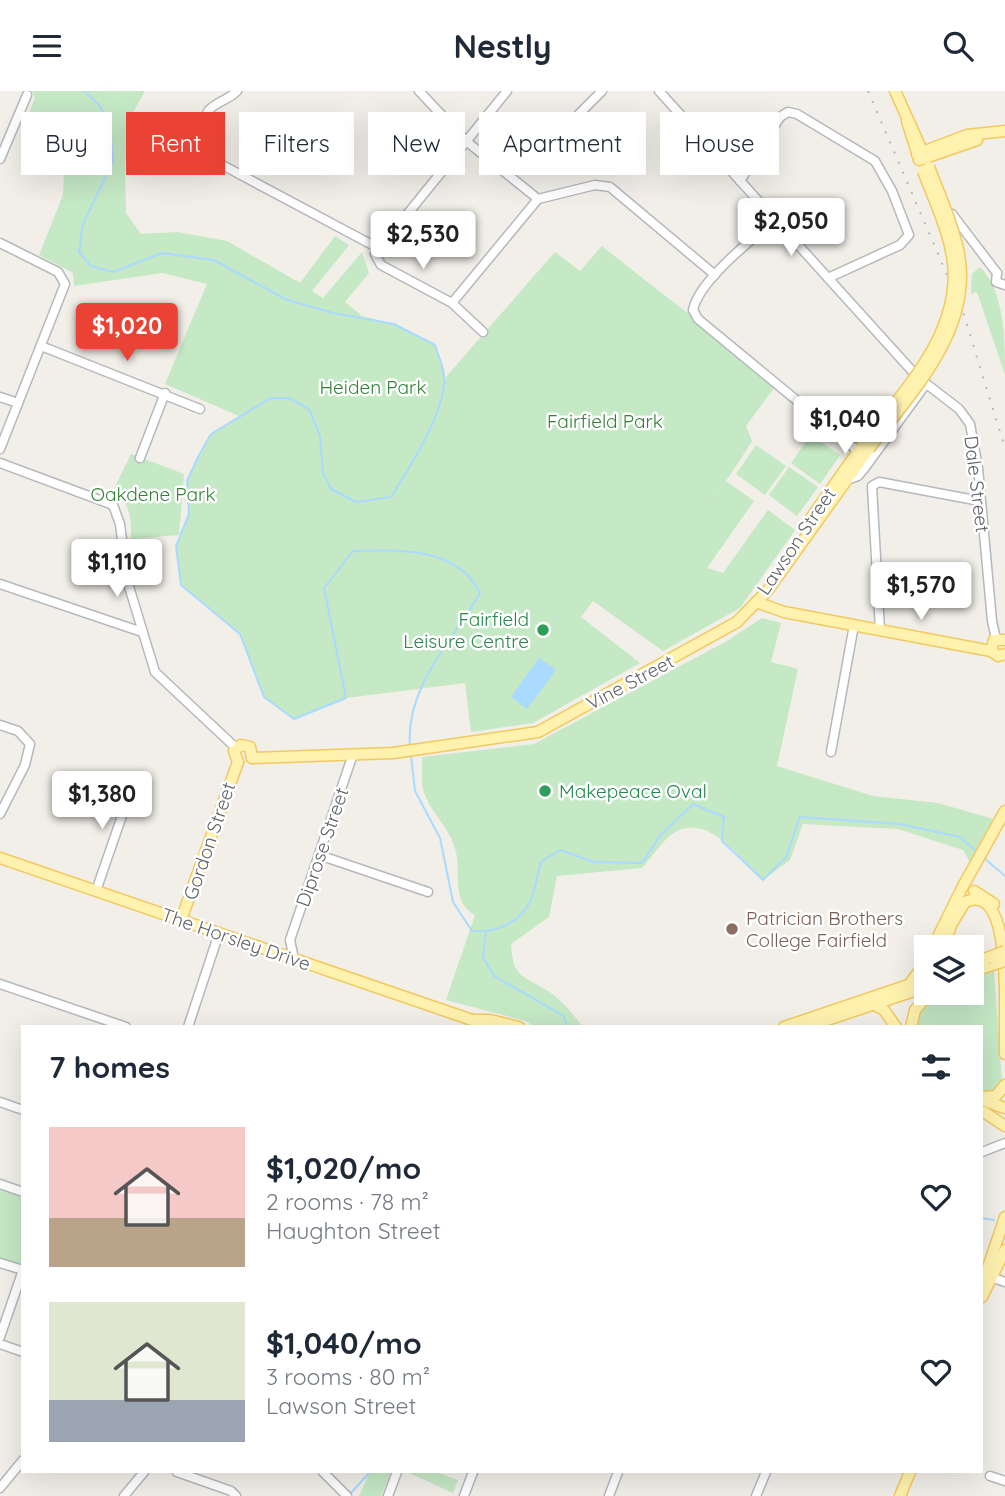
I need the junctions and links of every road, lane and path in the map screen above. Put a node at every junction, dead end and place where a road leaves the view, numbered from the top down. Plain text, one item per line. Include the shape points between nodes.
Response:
1 (237, 91) edge
2 (419, 91) edge
3 (508, 91) edge
4 (601, 91) edge
5 (659, 91) edge
6 (895, 91) edge
7 (27, 95) dead end
8 (581, 112) edge
9 (1005, 131) edge
10 (1005, 137) edge
11 (466, 141) junction
12 (0, 159) edge
13 (923, 160) junction
14 (740, 181) junction
15 (538, 199) junction
16 (952, 214) dead end
17 (775, 219) junction
18 (0, 243) edge
19 (378, 248) junction
20 (1001, 273) edge
21 (715, 275) junction
22 (828, 278) junction
23 (1005, 285) edge
24 (452, 303) junction
25 (483, 332) dead end
26 (41, 346) junction
27 (912, 372) dead end
28 (925, 383) joint
29 (165, 393) junction
30 (0, 397) edge
31 (18, 403) junction
32 (200, 409) dead end
33 (863, 448) junction
34 (0, 449) edge
35 (140, 458) dead end
36 (0, 463) edge
37 (846, 481) junction
38 (980, 501) junction
39 (0, 584) edge
40 (756, 602) junction
41 (853, 625) junction
42 (880, 630) junction
43 (142, 632) junction
44 (1001, 639) edge
45 (991, 651) junction
46 (1005, 654) edge
47 (0, 725) edge
48 (236, 748) junction
49 (831, 752) dead end
50 (353, 754) junction
51 (252, 758) junction
52 (238, 762) junction
53 (134, 781) dead end
54 (1005, 811) edge
55 (0, 814) edge
56 (319, 855) junction
57 (0, 858) edge
58 (96, 891) junction
59 (429, 892) dead end
60 (968, 894) junction
61 (181, 920) junction
62 (951, 925) junction
63 (219, 933) junction
64 (941, 935) edge
65 (948, 935) edge
66 (1003, 936) edge
67 (290, 940) junction
68 (275, 953) junction
69 (294, 959) junction
70 (996, 961) edge
71 (914, 980) edge
72 (914, 983) edge
73 (0, 984) edge
74 (891, 991) junction
75 (914, 991) edge
76 (1005, 991) edge
77 (873, 1004) junction
78 (919, 1005) edge
79 (472, 1020) junction
80 (120, 1025) edge
81 (189, 1025) edge
82 (482, 1025) edge
83 (510, 1025) edge
84 (791, 1025) edge
85 (812, 1025) edge
86 (894, 1025) edge
87 (911, 1025) edge
88 (1005, 1054) edge
89 (1005, 1085) edge
90 (983, 1098) edge
91 (983, 1098) edge
92 (0, 1102) edge
93 (1005, 1108) edge
94 (21, 1109) edge
95 (983, 1112) edge
96 (1005, 1115) edge
97 (1005, 1126) edge
98 (1005, 1143) edge
99 (983, 1152) edge
100 (0, 1184) edge
101 (21, 1191) edge
102 (1005, 1217) edge
103 (1005, 1231) edge
104 (1005, 1250) edge
105 (0, 1263) edge
106 (21, 1269) edge
107 (21, 1276) edge
108 (987, 1280) edge
109 (1005, 1282) edge
110 (0, 1337) edge
111 (0, 1344) edge
112 (21, 1351) edge
113 (21, 1462) edge
114 (143, 1473) edge
115 (180, 1473) edge
116 (324, 1473) edge
117 (397, 1473) edge
118 (473, 1473) edge
119 (618, 1473) edge
120 (766, 1473) edge
121 (909, 1473) edge
122 (990, 1476) dead end
123 (1005, 1482) edge
124 (0, 1488) edge
125 (124, 1496) edge
126 (236, 1496) edge
127 (347, 1496) edge
128 (387, 1496) edge
129 (464, 1496) edge
130 (608, 1496) edge
131 (756, 1496) edge
132 (900, 1496) edge

1 - 19 street via 209,110 205,118 211,159
2 - 11 street
3 - 11 street
4 - 8 street
5 - 14 street
6 - 13 main road, Lawson Street
7 - 12 street
9 - 13 main road via 967,135
10 - 13 main road via 971,141
11 - 15 street
11 - 19 street
13 - 33 main road, Lawson Street, bridge via 949,243 951,303 929,355
14 - 17 street
14 - 22 street via 780,117 788,112 874,161 909,235 900,245
15 - 21 street via 595,185 610,187
15 - 24 street
16 - 20 street
17 - 21 street
17 - 22 street
18 - 26 street via 65,279
19 - 24 street via 375,254 381,265
20 - 23 street via 996,282
21 - 33 street via 693,306 694,314
22 - 27 street
24 - 25 street
26 - 29 street
26 - 31 street
28 - 37 street, Lawson Street via 864,469
28 - 38 street, Dale Street via 964,414 973,438
29 - 32 street
29 - 35 street
30 - 31 street
31 - 34 street
33 - 37 main road, Lawson Street
33 - 40 main road, Lawson Street
36 - 43 street via 113,505
37 - 40 main road, Lawson Street
38 - 42 street via 879,482 872,486
38 - 44 street, Dale Street via 992,621
39 - 43 street
40 - 41 main road
40 - 50 main road, Vine Street via 726,629 538,732 428,750
41 - 42 main road
41 - 49 street
42 - 45 main road
43 - 48 street via 159,677
44 - 45 main road via 991,643
45 - 46 main road
47 - 55 street via 26,736 30,744 25,765
48 - 51 main road via 250,747
48 - 52 main road
50 - 51 main road, Vine Street
50 - 56 street, Diprose Street
51 - 52 main road via 246,764
52 - 61 main road, Gordon Street
53 - 58 street
54 - 60 main road
56 - 59 street
56 - 67 street, Diprose Street
57 - 58 main road, The Horsley Drive
58 - 61 main road, The Horsley Drive
60 - 62 main road
60 - 64 main road
60 - 66 main road via 992,910
61 - 63 main road, The Horsley Drive
62 - 65 main road
62 - 66 main road via 962,911 978,907 991,913
63 - 68 main road, The Horsley Drive
63 - 81 street
66 - 70 main road, bridge
66 - 76 main road
67 - 68 street
67 - 69 street
68 - 69 main road, The Horsley Drive
69 - 79 main road, The Horsley Drive
71 - 74 main road
72 - 74 main road
73 - 80 street
74 - 84 main road
75 - 77 main road
76 - 88 main road
77 - 85 main road
77 - 86 main road via 884,1010
78 - 87 main road
79 - 82 main road, The Horsley Drive
79 - 83 main road, The Horsley Drive
89 - 90 main road via 996,1096
91 - 93 main road
92 - 94 street
95 - 96 main road
95 - 97 main road
98 - 99 street
100 - 101 street
102 - 108 main road
103 - 108 street
104 - 108 main road
105 - 106 street
107 - 110 street
108 - 109 street
111 - 112 street
113 - 124 street
114 - 125 street
115 - 126 street
116 - 127 street
117 - 128 street
118 - 129 street
119 - 130 street
120 - 131 street
121 - 132 main road
122 - 123 street

